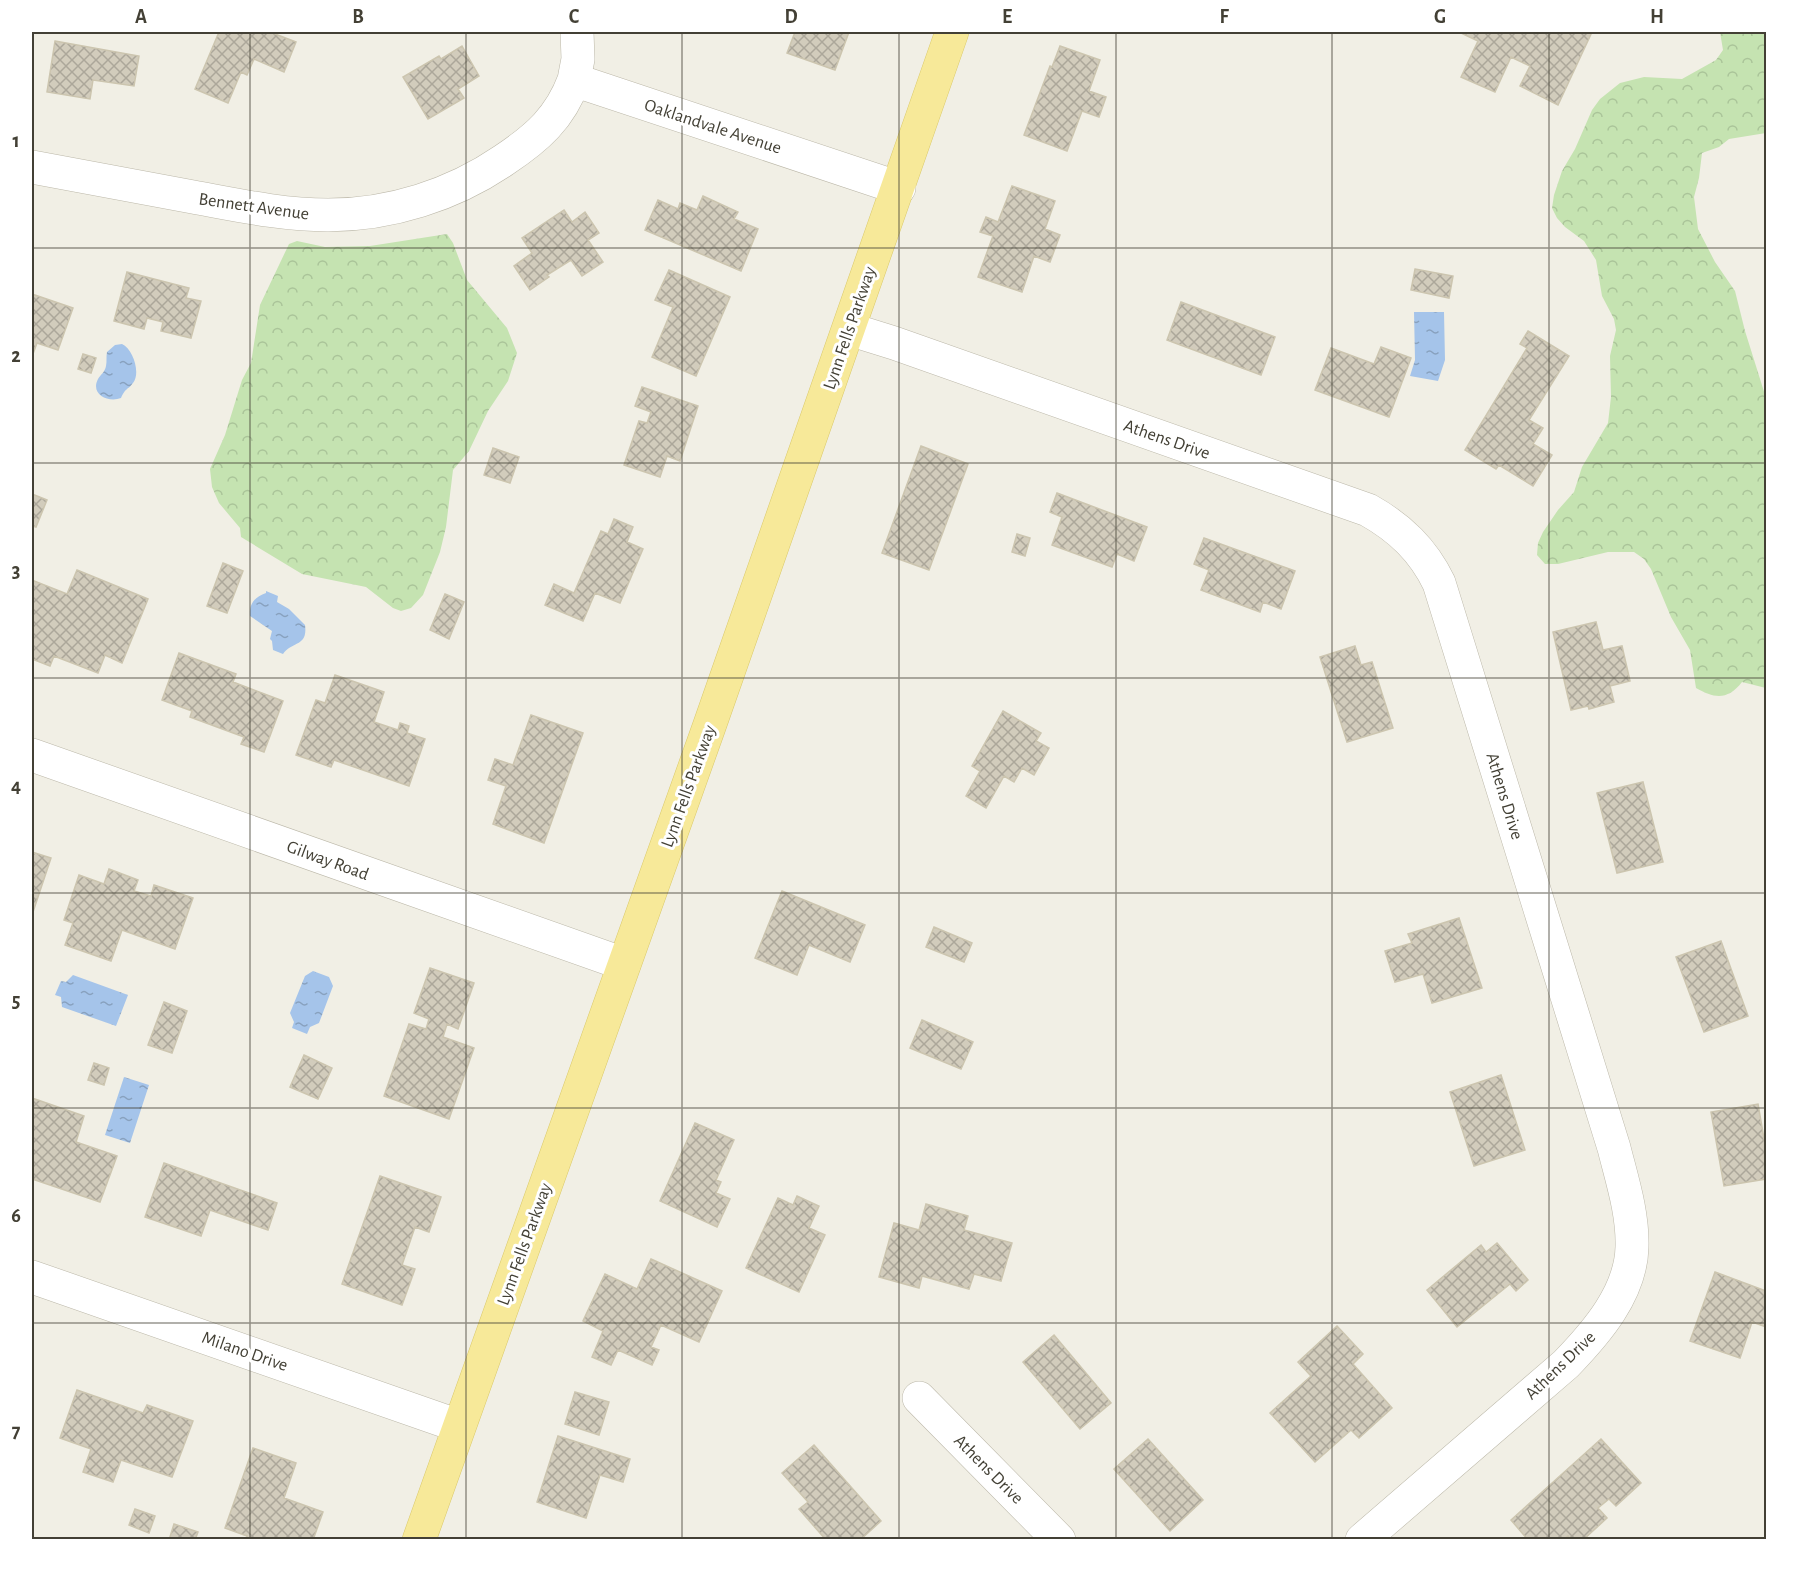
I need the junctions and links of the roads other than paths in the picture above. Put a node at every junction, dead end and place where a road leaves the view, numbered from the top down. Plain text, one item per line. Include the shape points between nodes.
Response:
1 (577, 32) edge
2 (952, 32) edge
3 (574, 80) junction
4 (32, 167) edge
5 (899, 188) junction
6 (849, 329) junction
7 (32, 755) edge
8 (624, 964) junction
9 (32, 1277) edge
10 (919, 1398) dead end
11 (459, 1426) junction
12 (419, 1539) edge
13 (1059, 1539) edge
14 (1362, 1539) edge

1 - 3 street
2 - 5 main road, Lynn Fells Parkway
3 - 4 street, Bennett Avenue via 567,100 544,129 478,177 422,199 357,214 268,211
3 - 5 street, Oaklandvale Avenue
5 - 6 main road, Lynn Fells Parkway
6 - 8 main road, Lynn Fells Parkway
6 - 14 street, Athens Drive via 1368,510 1415,545 1439,584 1614,1148 1629,1206 1632,1248 1625,1280 1612,1310 1591,1338 1566,1364
7 - 8 street, Gilway Road
8 - 11 main road, Lynn Fells Parkway
9 - 11 street, Milano Drive
10 - 13 street, Athens Drive
11 - 12 main road, Lynn Fells Parkway

